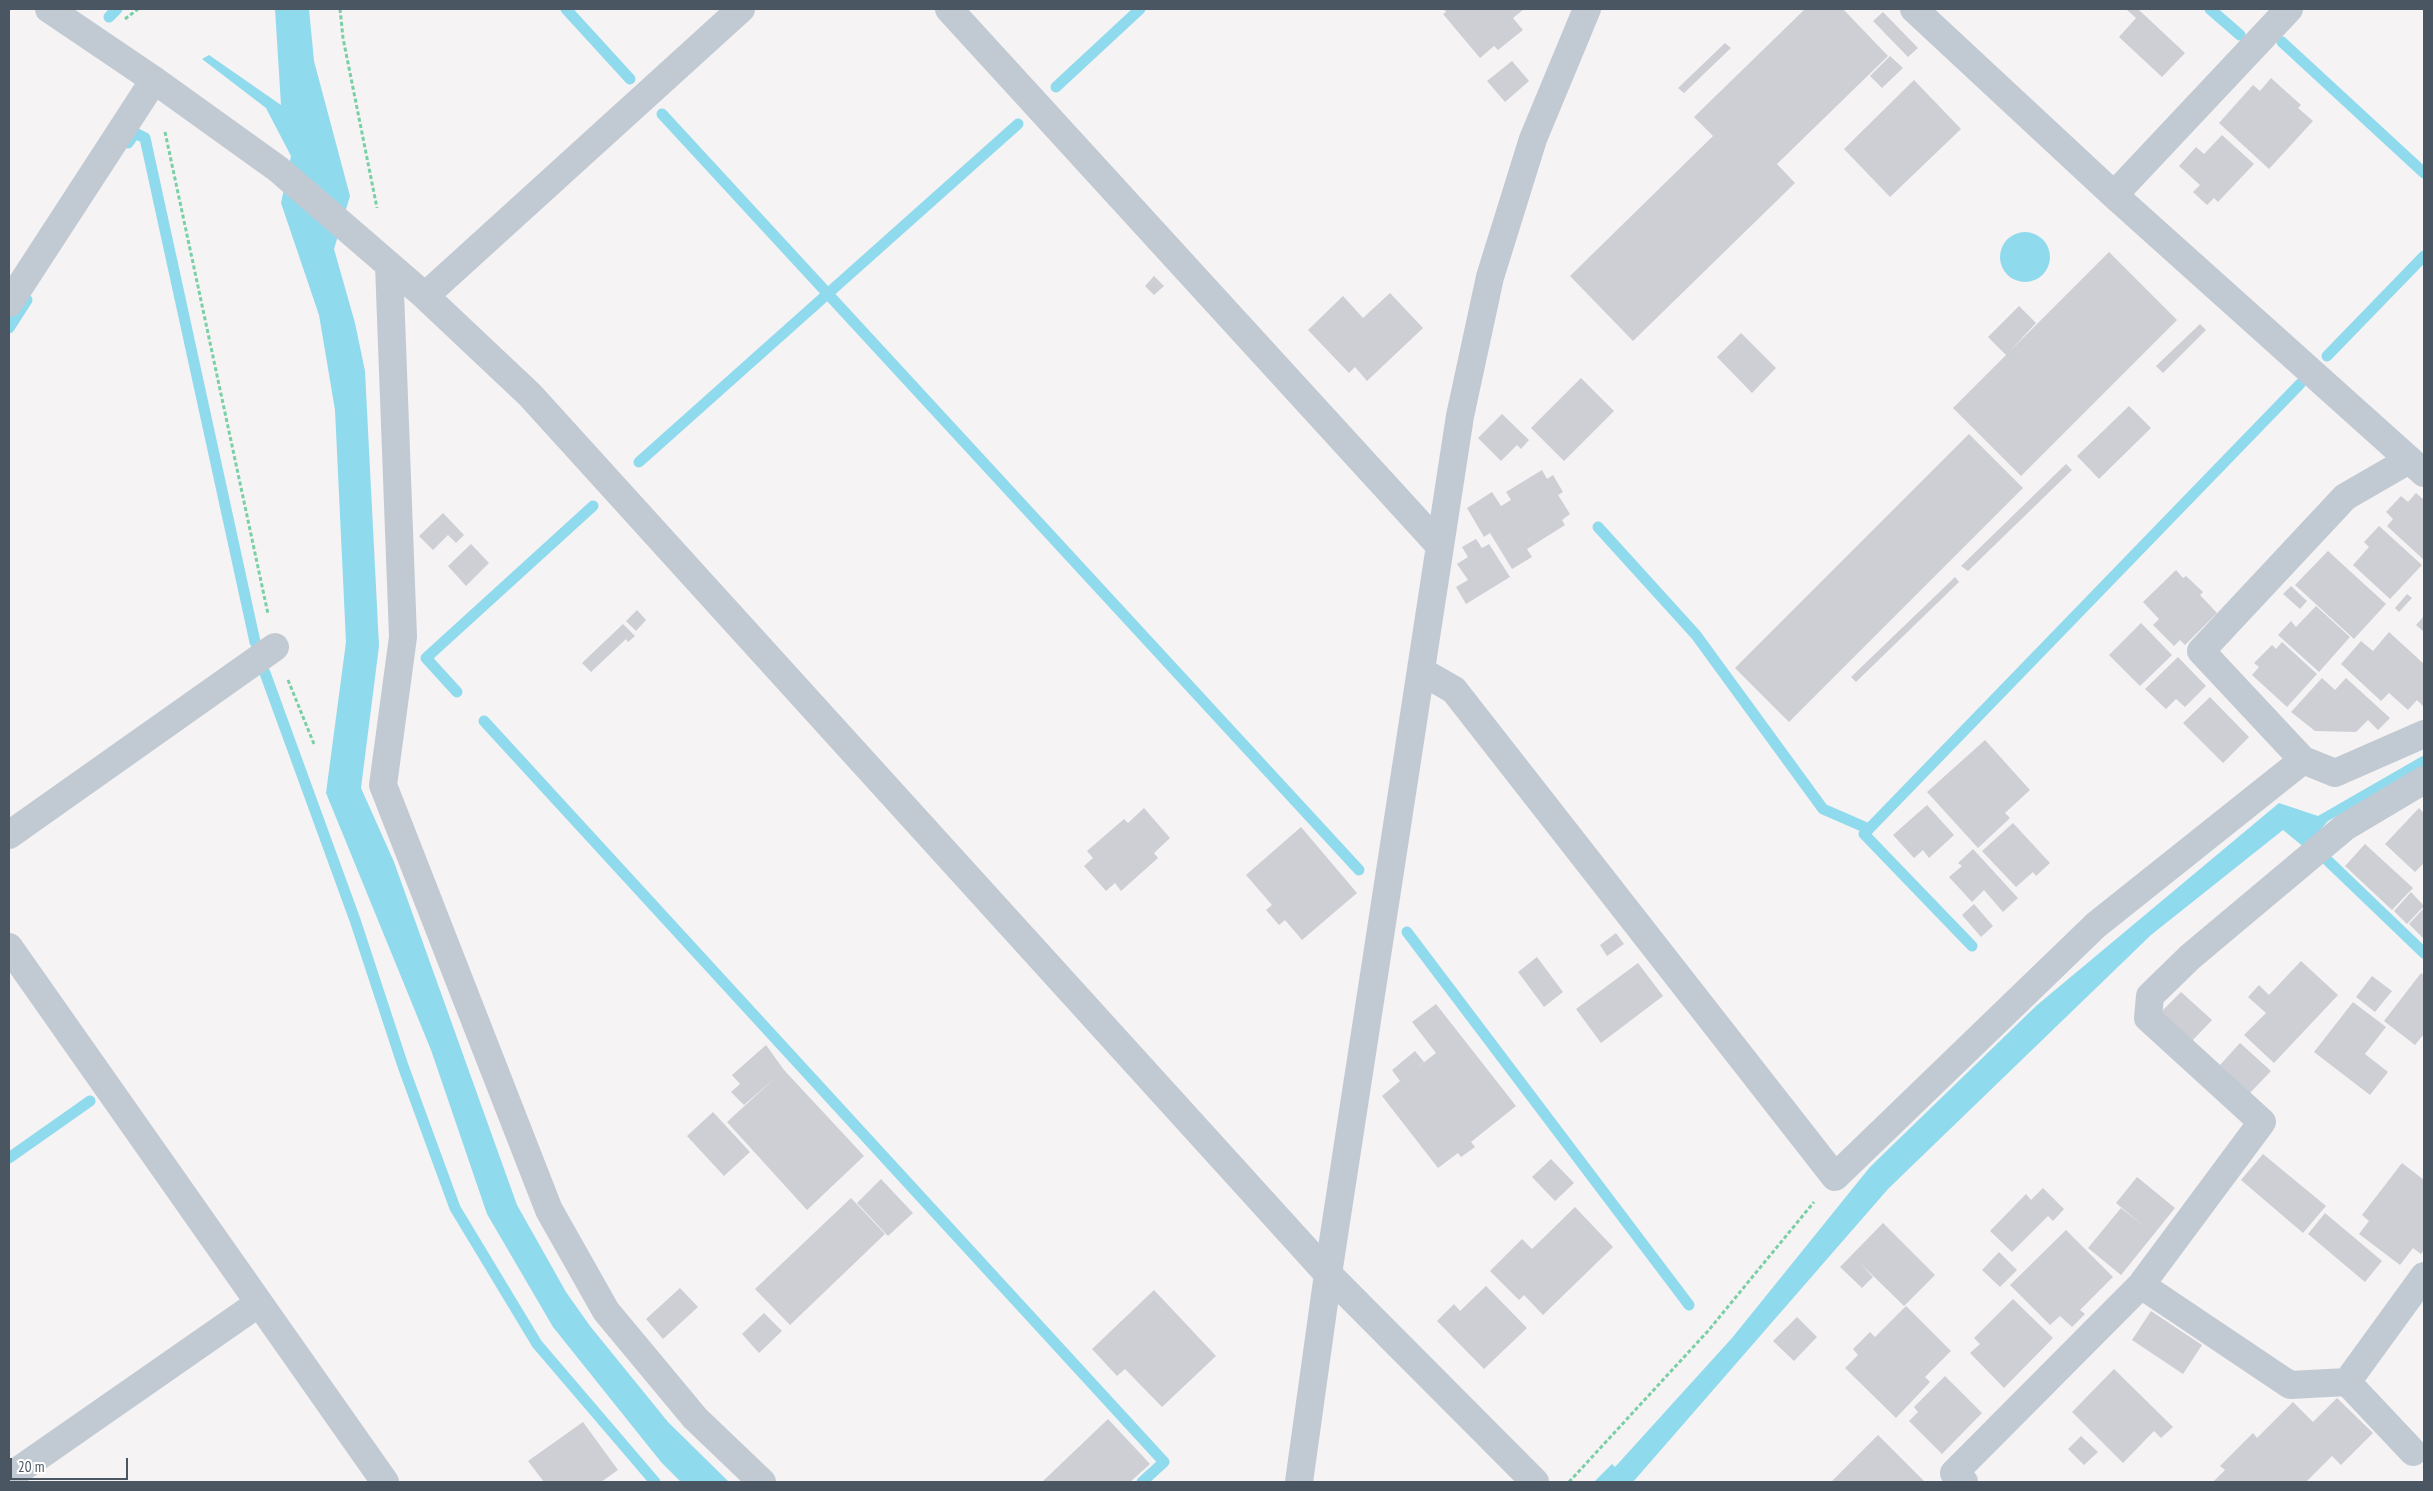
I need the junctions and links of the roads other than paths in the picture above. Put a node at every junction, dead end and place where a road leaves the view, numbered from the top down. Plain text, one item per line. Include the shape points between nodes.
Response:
1 (49, 9) edge
2 (741, 9) edge
3 (949, 9) edge
4 (1914, 9) edge
5 (2289, 9) edge
6 (1581, 12) edge
7 (154, 80) junction
8 (2114, 195) junction
9 (389, 265) junction
10 (425, 296) junction
11 (9, 303) edge
12 (2417, 467) edge
13 (1440, 546) junction
14 (275, 647) road end
15 (1421, 672) junction
16 (2424, 734) edge
17 (2303, 760) junction
18 (2424, 780) edge
19 (9, 835) edge
20 (9, 947) edge
21 (1328, 1274) junction
22 (2424, 1276) edge
23 (2142, 1285) junction
24 (259, 1303) junction
25 (2347, 1382) junction
26 (2421, 1456) edge
27 (9, 1477) edge
28 (385, 1482) edge
29 (762, 1482) edge
30 (1299, 1482) edge
31 (1535, 1482) edge
32 (1964, 1482) edge

1 - 7 street
2 - 10 street
3 - 13 street
4 - 8 street
5 - 8 street
6 - 13 street via 1532,139 1490,278 1460,416
7 - 9 street via 278,169
7 - 11 street
8 - 12 street
9 - 10 street
9 - 29 street via 403,637 382,785 549,1210 606,1311 695,1418
10 - 21 street via 530,395
12 - 17 street via 2345,497 2201,651
13 - 15 street
14 - 19 street
15 - 17 street via 1454,690 1835,1177 2096,925
15 - 21 street
16 - 17 street via 2335,774
18 - 23 street via 2345,827 2190,957 2150,996 2148,1018 2262,1122
20 - 24 street
21 - 30 street
21 - 31 street
22 - 25 street
23 - 25 street via 2290,1385
23 - 32 street via 1954,1473
24 - 27 street
24 - 28 street
25 - 26 street

